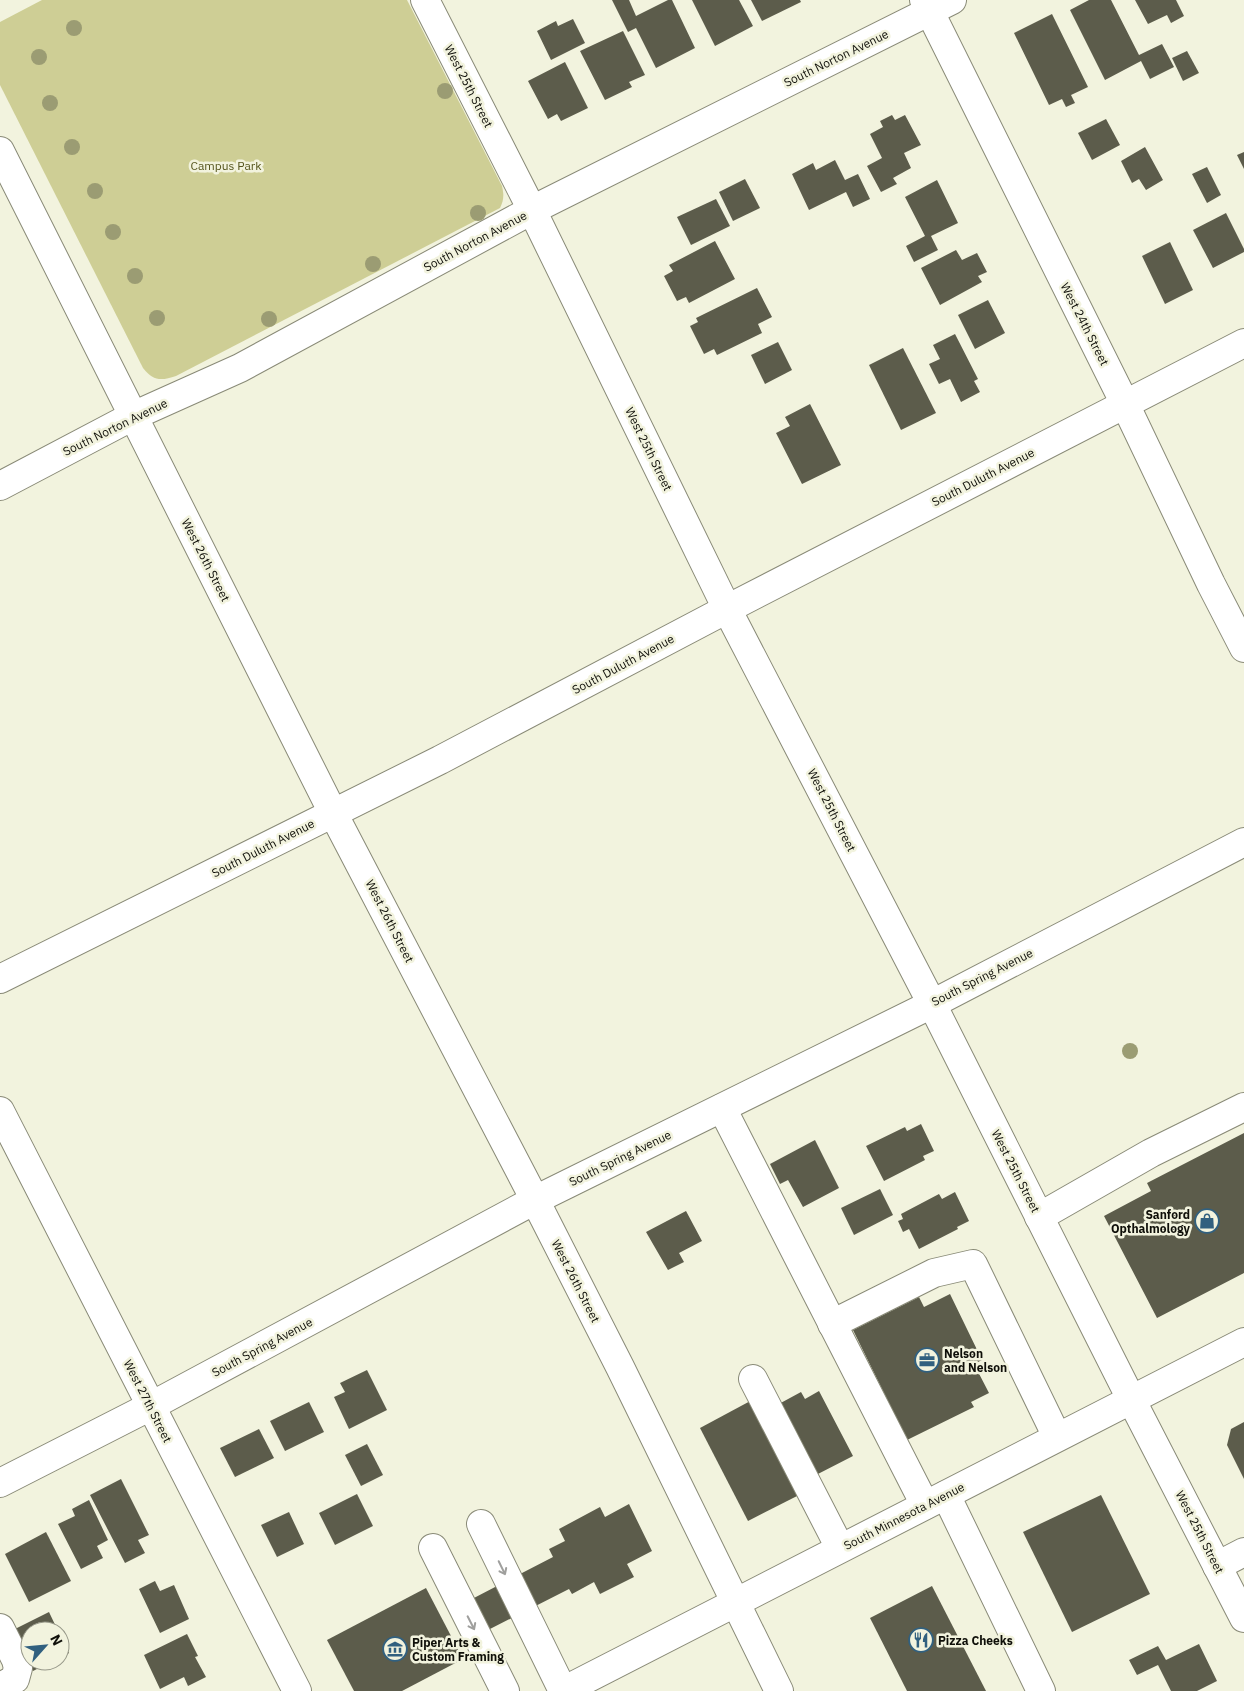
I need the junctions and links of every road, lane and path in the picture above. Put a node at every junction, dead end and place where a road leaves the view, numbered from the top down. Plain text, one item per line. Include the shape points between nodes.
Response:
1 (425, 0) edge
2 (935, 4) edge
3 (0, 151) edge
4 (532, 210) junction
5 (1244, 343) edge
6 (1125, 404) junction
7 (133, 416) junction
8 (0, 486) edge
9 (727, 609) junction
10 (1244, 648) edge
11 (333, 813) junction
12 (1244, 842) edge
13 (0, 979) edge
14 (932, 1004) junction
15 (1244, 1107) edge
16 (722, 1108) junction
17 (0, 1111) edge
18 (535, 1200) junction
19 (1039, 1217) junction
20 (832, 1324) junction
21 (1244, 1342) edge
22 (753, 1379) dead end
23 (1131, 1399) junction
24 (151, 1406) junction
25 (1057, 1437) junction
26 (0, 1483) edge
27 (935, 1500) junction
28 (481, 1524) dead end
29 (433, 1548) dead end
30 (840, 1548) junction
31 (1244, 1552) edge
32 (1217, 1566) junction
33 (736, 1602) junction
34 (1244, 1618) edge
35 (0, 1628) edge
36 (0, 1686) edge
37 (297, 1691) edge
38 (505, 1691) edge
39 (563, 1691) edge
40 (779, 1691) edge
41 (1042, 1691) edge

1 - 4 street, West 25th Street
2 - 4 street, South Norton Avenue
2 - 6 street, West 24th Street
3 - 7 street, West 26th Street
4 - 7 street, South Norton Avenue via 240,368
4 - 9 street, West 25th Street
5 - 6 street, South Duluth Avenue
6 - 9 street, South Duluth Avenue
6 - 10 street, West 24th Street
7 - 8 street, South Norton Avenue
7 - 11 street, West 26th Street
9 - 11 street, South Duluth Avenue
9 - 14 street, West 25th Street
11 - 13 street, South Duluth Avenue
11 - 18 street, West 26th Street
12 - 14 street, South Spring Avenue
14 - 16 street, South Spring Avenue
14 - 19 street, West 25th Street
15 - 19 street via 1151,1153
16 - 18 street, South Spring Avenue
16 - 20 street
17 - 24 street, West 27th Street
18 - 24 street, South Spring Avenue
18 - 33 street, West 26th Street
19 - 23 street, West 25th Street
20 - 25 street via 934,1273 973,1264
20 - 27 street
21 - 23 street, South Minnesota Avenue
22 - 30 street
23 - 25 street, South Minnesota Avenue
23 - 32 street, West 25th Street
24 - 26 street, South Spring Avenue
24 - 37 street, West 27th Street
25 - 27 street, South Minnesota Avenue
27 - 30 street, South Minnesota Avenue
27 - 41 street
28 -> 39 street
29 -> 38 street
30 - 33 street, South Minnesota Avenue
31 - 32 street
32 - 34 street, West 25th Street
33 - 39 street, South Minnesota Avenue
33 - 40 street, West 26th Street
35 - 36 street via 18,1668 15,1678

